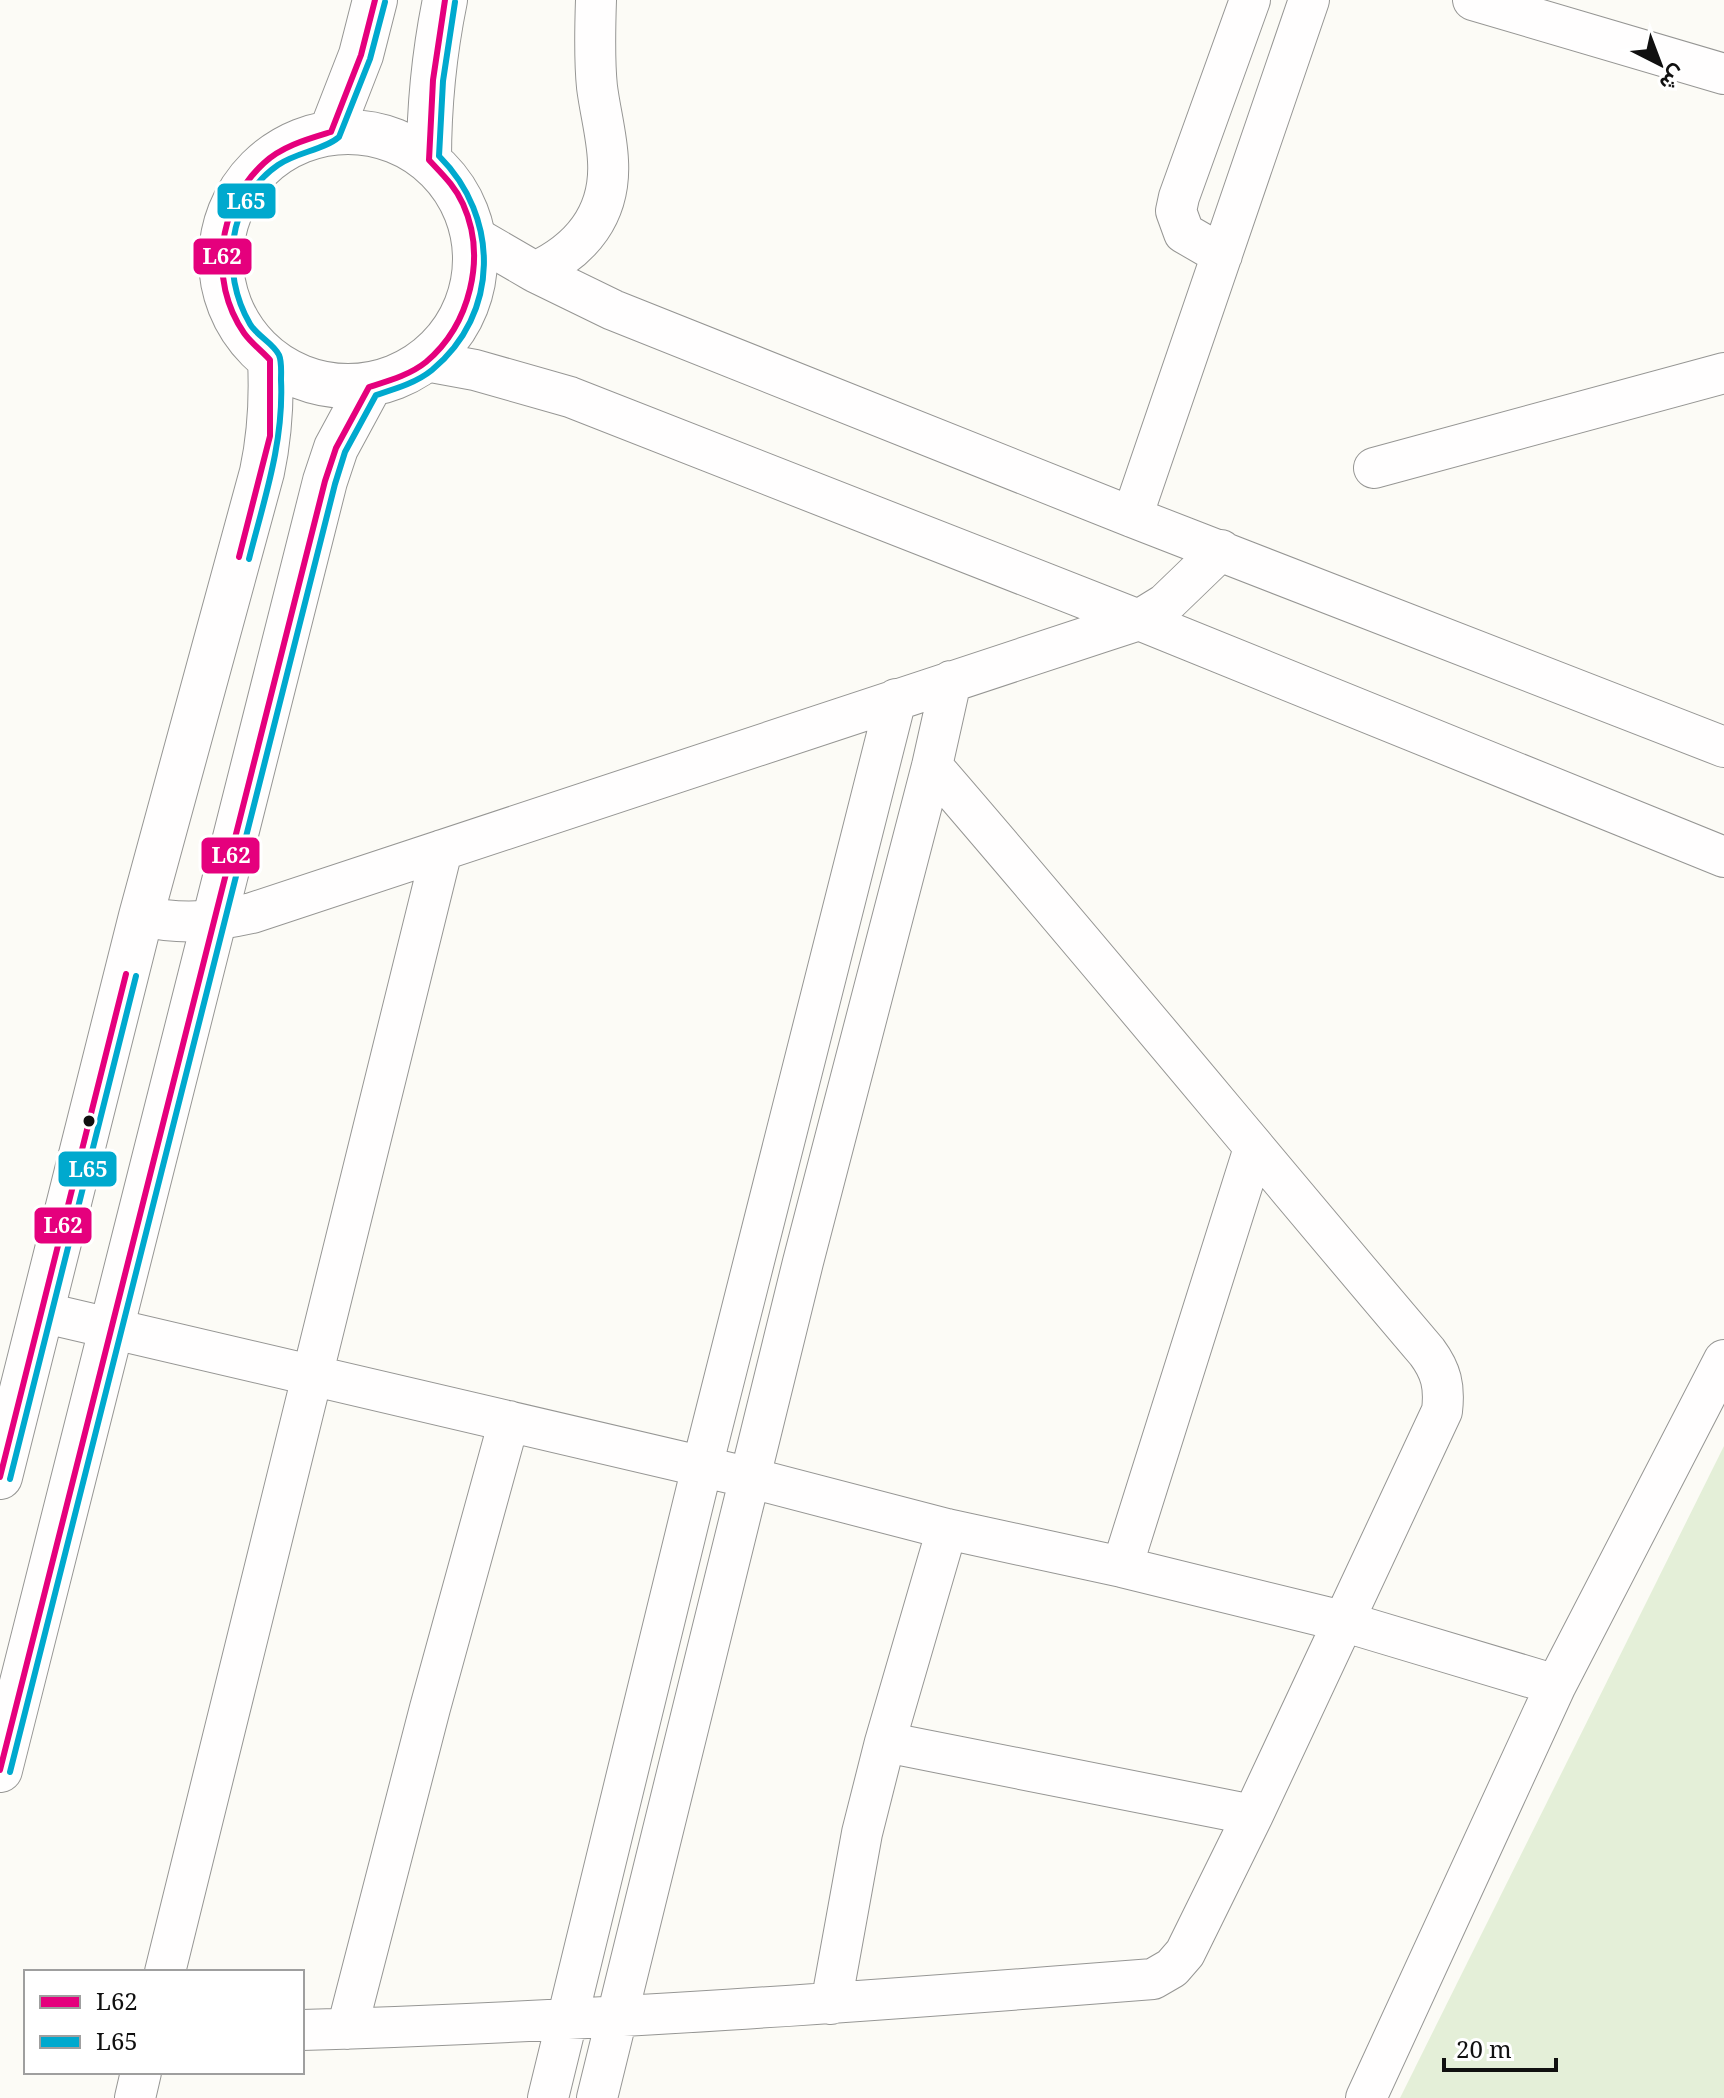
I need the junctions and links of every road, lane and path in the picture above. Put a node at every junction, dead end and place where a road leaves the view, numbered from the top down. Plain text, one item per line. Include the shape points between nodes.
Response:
1 (375, 0) edge
2 (445, 0) edge
3 (596, 0) edge
4 (1250, 0) edge
5 (1309, 0) edge
6 (1473, 0) edge
7 (1724, 74) edge
8 (331, 132) junction
9 (429, 160) junction
10 (473, 236) junction
11 (1222, 255) junction
12 (535, 272) junction
13 (270, 360) junction
14 (426, 361) junction
15 (1724, 373) edge
16 (369, 387) junction
17 (1374, 468) dead end
18 (1132, 517) junction
19 (1221, 550) junction
20 (1139, 620) junction
21 (951, 681) junction
22 (896, 699) junction
23 (1724, 747) edge
24 (932, 766) junction
25 (442, 850) junction
26 (1724, 857) edge
27 (141, 916) junction
28 (214, 922) junction
29 (1254, 1148) junction
30 (774, 1183) junction
31 (822, 1189) junction
32 (41, 1312) junction
33 (111, 1328) junction
34 (1724, 1360) edge
35 (312, 1374) junction
36 (509, 1421) junction
37 (702, 1467) junction
38 (0, 1477) edge
39 (751, 1478) junction
40 (947, 1529) junction
41 (1122, 1567) junction
42 (1342, 1621) junction
43 (1556, 1685) junction
44 (885, 1742) junction
45 (0, 1770) edge
46 (1253, 1815) junction
47 (165, 1970) edge
48 (831, 2004) junction
49 (615, 2016) junction
50 (567, 2020) junction
51 (347, 2029) junction
52 (304, 2030) edge
53 (141, 2074) edge
54 (135, 2098) edge
55 (548, 2098) edge
56 (597, 2098) edge
57 (1366, 2098) edge

1 - 8 street via 361,55
2 - 9 street via 429,102
3 - 12 street via 597,85 608,158 604,202 581,241
4 - 11 street via 1176,211 1184,233
5 - 11 street
6 - 7 street
8 - 9 street via 367,132 400,142
8 - 13 street via 296,142 264,163 240,191 225,225 220,263 227,299 244,333
9 - 10 street via 450,182
10 - 12 street
10 - 14 street via 474,283 457,326
11 - 18 street
12 - 18 street via 613,310
13 - 16 street via 308,380 338,388
13 - 27 street via 270,436 262,472
14 - 16 street via 399,378
14 - 20 street via 570,397
15 - 17 street
16 - 28 street via 336,448 325,481
18 - 19 street
19 - 20 street via 1165,604
19 - 23 street
20 - 21 street
20 - 26 street
21 - 22 street
21 - 24 street
22 - 25 street
22 - 30 street
24 - 29 street
24 - 31 street
25 - 28 street
25 - 35 street
27 - 28 street
27 - 32 street
28 - 33 street
29 - 41 street
29 - 42 street via 1427,1352 1443,1382 1442,1411
30 - 31 street
30 - 37 street
31 - 39 street
32 - 33 street
32 - 38 street
33 - 35 street
33 - 45 street
34 - 43 street
35 - 36 street
35 - 47 street
36 - 37 street
36 - 51 street
37 - 39 street
37 - 50 street
39 - 40 street
39 - 49 street
40 - 41 street
40 - 44 street
41 - 42 street
42 - 43 street
42 - 46 street
43 - 57 street
44 - 46 street
44 - 48 street via 862,1833
46 - 48 street via 1185,1953 1153,1979
48 - 49 street
49 - 50 street
49 - 56 street
50 - 51 street
50 - 55 street
51 - 52 street
53 - 54 street

